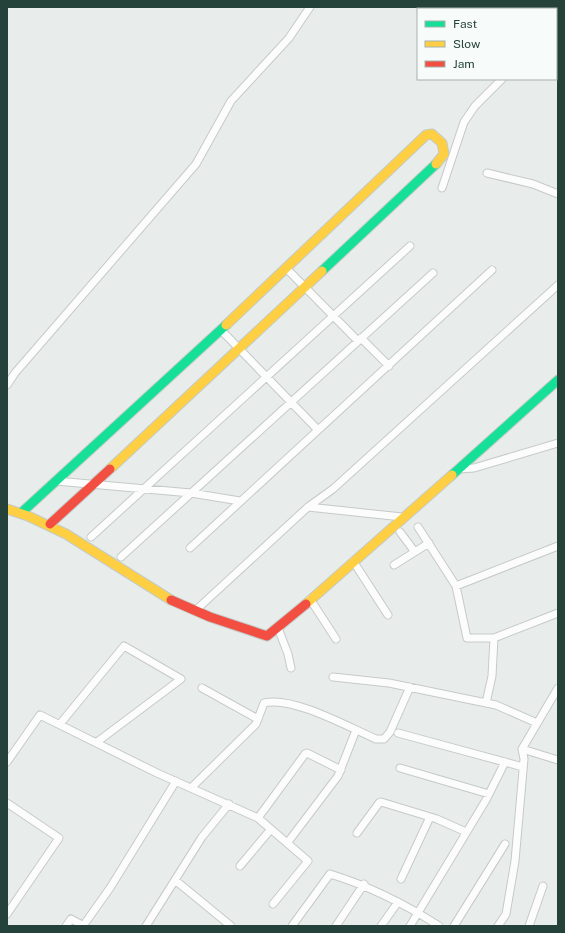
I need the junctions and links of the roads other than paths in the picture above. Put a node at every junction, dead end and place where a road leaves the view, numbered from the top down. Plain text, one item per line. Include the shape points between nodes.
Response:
1 (310, 7) edge
2 (501, 80) edge
3 (487, 173) dead end
4 (442, 188) dead end
5 (558, 194) edge
6 (410, 246) dead end
7 (286, 268) junction
8 (492, 270) dead end
9 (433, 273) dead end
10 (558, 285) edge
11 (304, 287) junction
12 (333, 316) junction
13 (221, 330) junction
14 (360, 339) junction
15 (239, 348) junction
16 (389, 366) junction
17 (266, 376) junction
18 (558, 380) edge
19 (7, 385) edge
20 (291, 402) junction
21 (318, 430) junction
22 (558, 443) edge
23 (457, 469) junction
24 (56, 480) junction
25 (94, 483) junction
26 (143, 488) junction
27 (191, 493) junction
28 (240, 501) junction
29 (308, 507) junction
30 (7, 509) edge
31 (21, 513) junction
32 (402, 517) junction
33 (50, 524) junction
34 (418, 527) dead end
35 (400, 532) dead end
36 (91, 538) dead end
37 (429, 543) junction
38 (558, 546) edge
39 (190, 548) dead end
40 (415, 552) junction
41 (121, 557) dead end
42 (353, 561) junction
43 (394, 565) dead end
44 (456, 586) junction
45 (310, 599) junction
46 (196, 610) junction
47 (558, 613) edge
48 (388, 615) dead end
49 (278, 628) junction
50 (494, 638) junction
51 (336, 640) dead end
52 (290, 668) dead end
53 (333, 676) dead end
54 (410, 687) junction
55 (202, 688) dead end
56 (558, 688) edge
57 (486, 703) junction
58 (258, 718) junction
59 (60, 724) junction
60 (537, 724) junction
61 (356, 730) junction
62 (398, 733) dead end
63 (97, 742) junction
64 (522, 749) junction
65 (558, 760) edge
66 (7, 762) edge
67 (505, 762) junction
68 (400, 768) dead end
69 (523, 768) junction
70 (340, 770) junction
71 (176, 781) junction
72 (191, 788) junction
73 (489, 794) junction
74 (7, 802) edge
75 (229, 804) junction
76 (430, 817) junction
77 (258, 818) junction
78 (271, 829) junction
79 (466, 832) junction
80 (357, 833) dead end
81 (288, 842) junction
82 (504, 844) dead end
83 (240, 866) dead end
84 (175, 880) junction
85 (401, 880) dead end
86 (364, 884) junction
87 (543, 886) dead end
88 (398, 902) junction
89 (273, 904) dead end
90 (418, 912) junction
91 (7, 914) edge
92 (222, 923) edge
93 (66, 926) edge
94 (83, 926) edge
95 (146, 926) edge
96 (230, 926) edge
97 (292, 926) edge
98 (336, 926) edge
99 (381, 926) edge
100 (410, 926) edge
101 (439, 926) edge
102 (454, 926) edge
103 (498, 926) edge
104 (529, 926) edge

1 - 19 street via 290,38 231,101 196,164
2 - 4 street via 464,122
3 - 5 street via 533,184
6 - 12 street
7 - 11 street
7 - 11 street via 426,135 432,134 442,143 444,154 432,169
7 - 13 street
8 - 16 street
9 - 14 street
10 - 29 street via 333,489
11 - 12 street
11 - 15 street
12 - 14 street
12 - 17 street
13 - 15 street
13 - 24 street
14 - 16 street
14 - 20 street
15 - 17 street
15 - 25 street
16 - 21 street
17 - 20 street
17 - 26 street
18 - 23 street
20 - 21 street
20 - 27 street
21 - 28 street
22 - 23 street via 474,468
23 - 32 street
24 - 25 street
24 - 31 street
25 - 26 street
25 - 33 street
26 - 27 street
26 - 36 street
27 - 28 street
27 - 41 street
28 - 39 street
29 - 32 street
29 - 46 street
30 - 31 street
31 - 33 street
32 - 42 street
33 - 46 street via 157,592
34 - 37 street
35 - 40 street
37 - 40 street
37 - 44 street
38 - 44 street
40 - 43 street
42 - 45 street
42 - 48 street
44 - 50 street via 468,638
45 - 49 street
45 - 51 street
46 - 49 street via 267,636
47 - 50 street
49 - 52 street via 288,654
50 - 57 street via 492,676
53 - 54 street
54 - 57 street
54 - 61 street via 390,732 384,739 376,739
55 - 58 street
56 - 60 street
57 - 60 street
58 - 61 street via 264,703 274,701 295,704
58 - 72 street via 249,732
59 - 63 street
59 - 63 street via 124,646 181,679
59 - 66 street via 40,715
60 - 64 street
61 - 70 street
62 - 67 street
63 - 71 street
64 - 65 street
64 - 69 street
67 - 69 street
67 - 73 street
68 - 73 street
69 - 103 street via 515,861 506,914
70 - 77 street via 305,754
70 - 81 street via 322,799
71 - 72 street
71 - 94 street via 110,888
72 - 75 street
73 - 79 street
74 - 91 street via 59,838
75 - 77 street
75 - 84 street via 202,837
76 - 79 street
76 - 80 street via 379,802
76 - 85 street
77 - 78 street
78 - 81 street
78 - 83 street
79 - 90 street
81 - 89 street via 308,861
82 - 102 street
84 - 92 street
84 - 95 street
86 - 88 street
86 - 97 street via 330,874
86 - 98 street
87 - 104 street
88 - 90 street
88 - 99 street
90 - 100 street
90 - 101 street
92 - 96 street
93 - 94 street via 72,919

